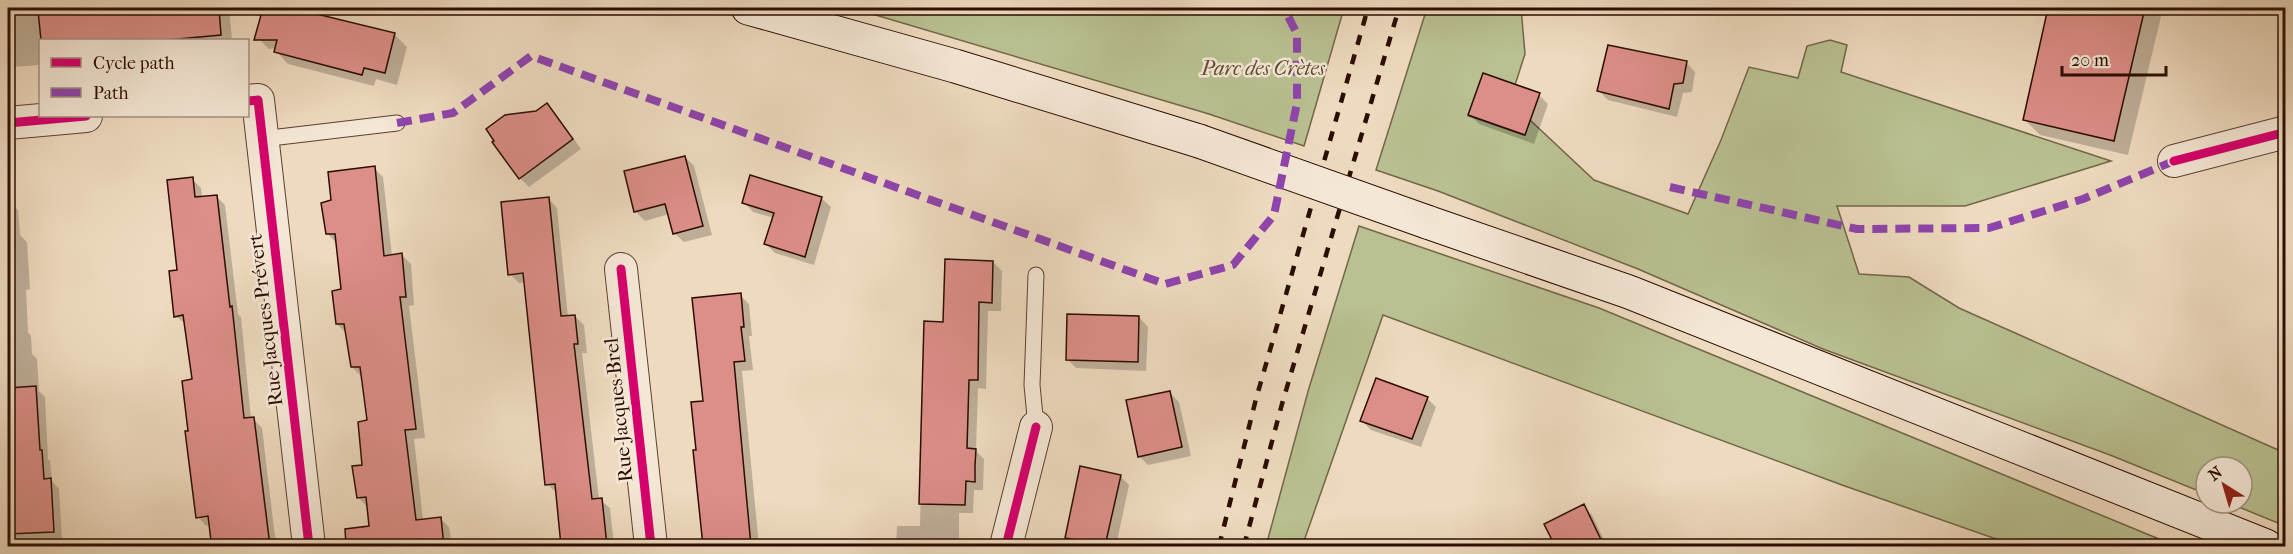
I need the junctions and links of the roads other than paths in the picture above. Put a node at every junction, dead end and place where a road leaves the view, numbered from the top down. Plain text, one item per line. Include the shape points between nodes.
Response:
1 (748, 8) edge
2 (249, 101) edge
3 (75, 117) edge
4 (8, 123) edge
5 (397, 123) dead end
6 (2286, 132) edge
7 (262, 139) junction
8 (2174, 161) dead end
9 (621, 269) dead end
10 (1036, 274) dead end
11 (1036, 427) joint
12 (309, 546) edge
13 (651, 546) edge
14 (1006, 546) edge
15 (2266, 546) edge

1 - 15 main road, bridge via 1199,141 1629,292
2 - 7 street, Rue Jacques Prévert via 258,100
3 - 4 street
5 - 7 lane
6 - 8 street
7 - 12 street, Rue Jacques Prévert
9 - 13 street, Rue Jacques Brel
10 - 11 lane via 1032,385
11 - 14 street

